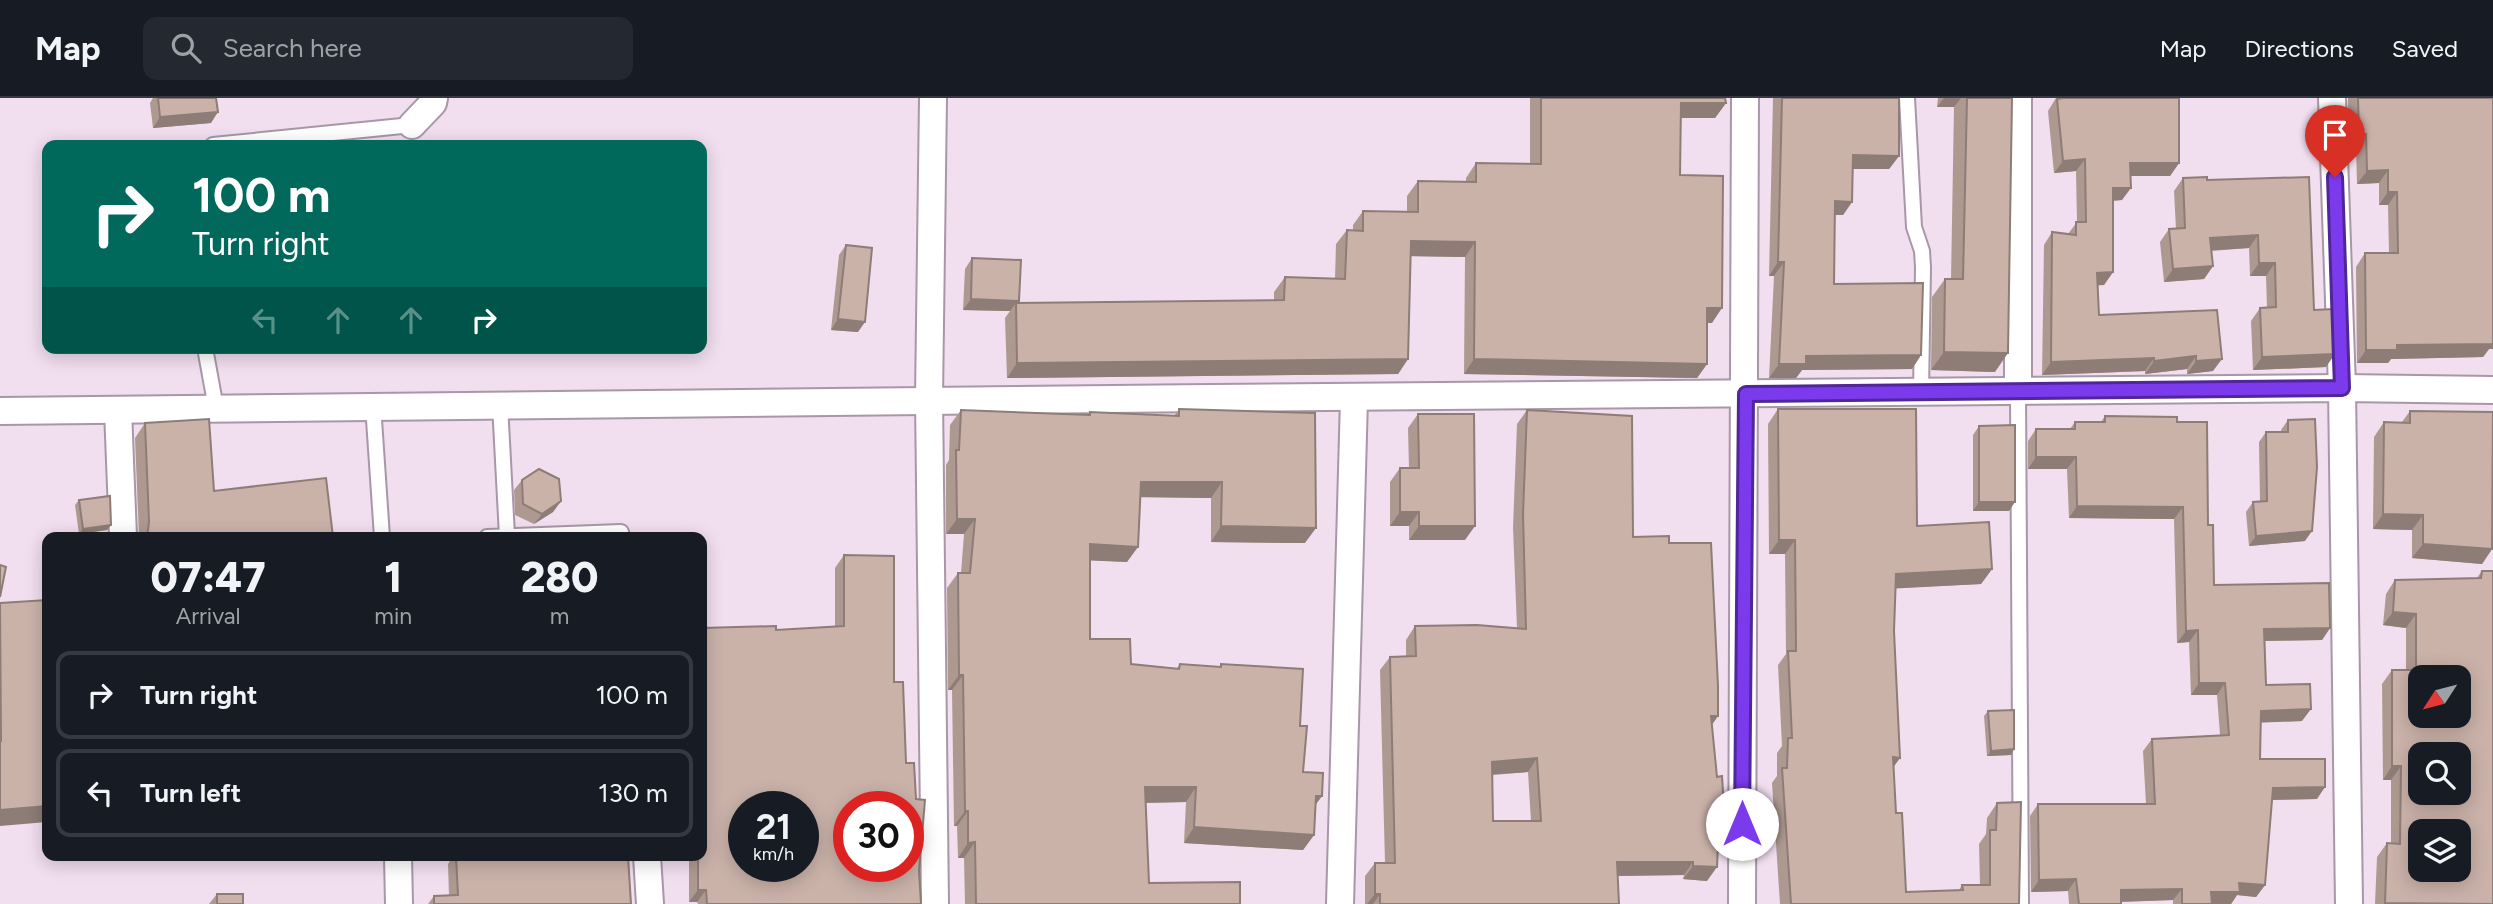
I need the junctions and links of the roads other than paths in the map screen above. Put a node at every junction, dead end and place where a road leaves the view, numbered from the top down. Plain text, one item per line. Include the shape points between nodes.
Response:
1 (434, 98) edge
2 (933, 98) edge
3 (1745, 98) edge
4 (1907, 98) edge
5 (2018, 98) edge
6 (2332, 98) edge
7 (412, 125) joint
8 (263, 140) edge
9 (206, 354) edge
10 (2342, 388) junction
11 (2493, 390) edge
12 (2018, 392) junction
13 (1921, 393) junction
14 (1746, 394) junction
15 (929, 398) junction
16 (1354, 399) junction
17 (500, 404) junction
18 (373, 405) junction
19 (216, 408) junction
20 (118, 410) junction
21 (0, 411) edge
22 (123, 532) edge
23 (382, 532) edge
24 (507, 532) edge
25 (398, 861) edge
26 (648, 861) edge
27 (399, 904) edge
28 (650, 904) edge
29 (935, 904) edge
30 (1340, 904) edge
31 (1742, 904) edge
32 (2021, 904) edge
33 (2349, 904) edge

1 - 7 street
2 - 15 street
3 - 14 street
4 - 13 lane via 1914,227 1923,267
5 - 12 street
6 - 10 street
7 - 8 lane
9 - 19 lane
10 - 11 street
10 - 12 street
10 - 33 street
12 - 13 street
12 - 32 lane
13 - 14 street
14 - 16 street
14 - 31 street
15 - 16 street
15 - 17 street
15 - 29 street
16 - 30 street
17 - 18 street
17 - 24 lane
18 - 19 street
18 - 23 lane
19 - 20 street
20 - 21 street
20 - 22 street
25 - 27 street
26 - 28 street

